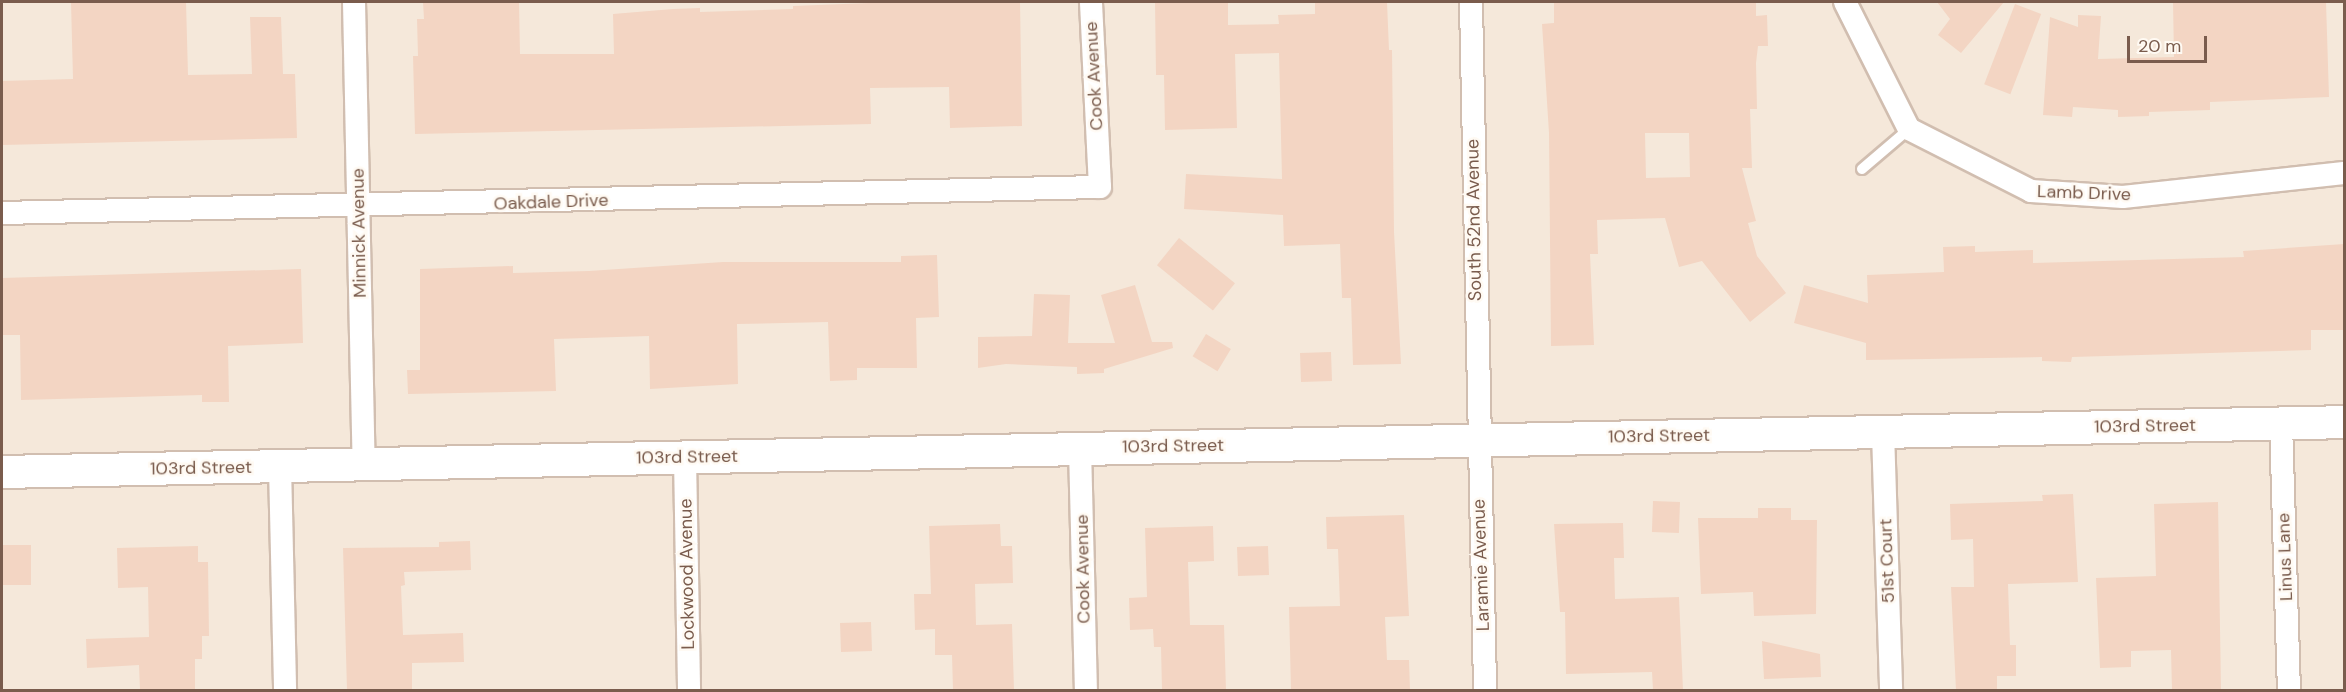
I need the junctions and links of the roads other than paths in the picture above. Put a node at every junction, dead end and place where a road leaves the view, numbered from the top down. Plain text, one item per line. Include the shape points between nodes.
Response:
1 (354, 2) edge
2 (1091, 2) edge
3 (1471, 2) edge
4 (1845, 2) edge
5 (1909, 129) junction
6 (1862, 169) dead end
7 (2344, 173) edge
8 (1100, 187) joint
9 (359, 208) junction
10 (2, 213) edge
11 (2344, 422) edge
12 (2281, 423) junction
13 (1883, 432) junction
14 (1478, 439) junction
15 (1080, 448) junction
16 (685, 457) junction
17 (364, 464) junction
18 (280, 466) junction
19 (2, 472) edge
20 (285, 690) edge
21 (689, 690) edge
22 (1086, 690) edge
23 (1485, 690) edge
24 (1891, 690) edge
25 (2289, 690) edge

1 - 9 street, Minnick Avenue
2 - 8 street, Cook Avenue
3 - 14 street, South 52nd Avenue
4 - 5 street
5 - 6 lane
5 - 7 street, Lamb Drive via 2031,191 2123,197
8 - 9 street, Oakdale Drive
9 - 10 street, Oakdale Drive
9 - 17 street, Minnick Avenue
11 - 12 main road, 103rd Street
12 - 13 main road, 103rd Street
12 - 25 street, Linus Lane
13 - 14 main road, 103rd Street
13 - 24 street, 51st Court
14 - 15 main road, 103rd Street
14 - 23 street, Laramie Avenue
15 - 16 main road, 103rd Street
15 - 22 street, Cook Avenue
16 - 17 main road, 103rd Street
16 - 21 street, Lockwood Avenue
17 - 18 main road, 103rd Street
18 - 19 main road, 103rd Street
18 - 20 street

